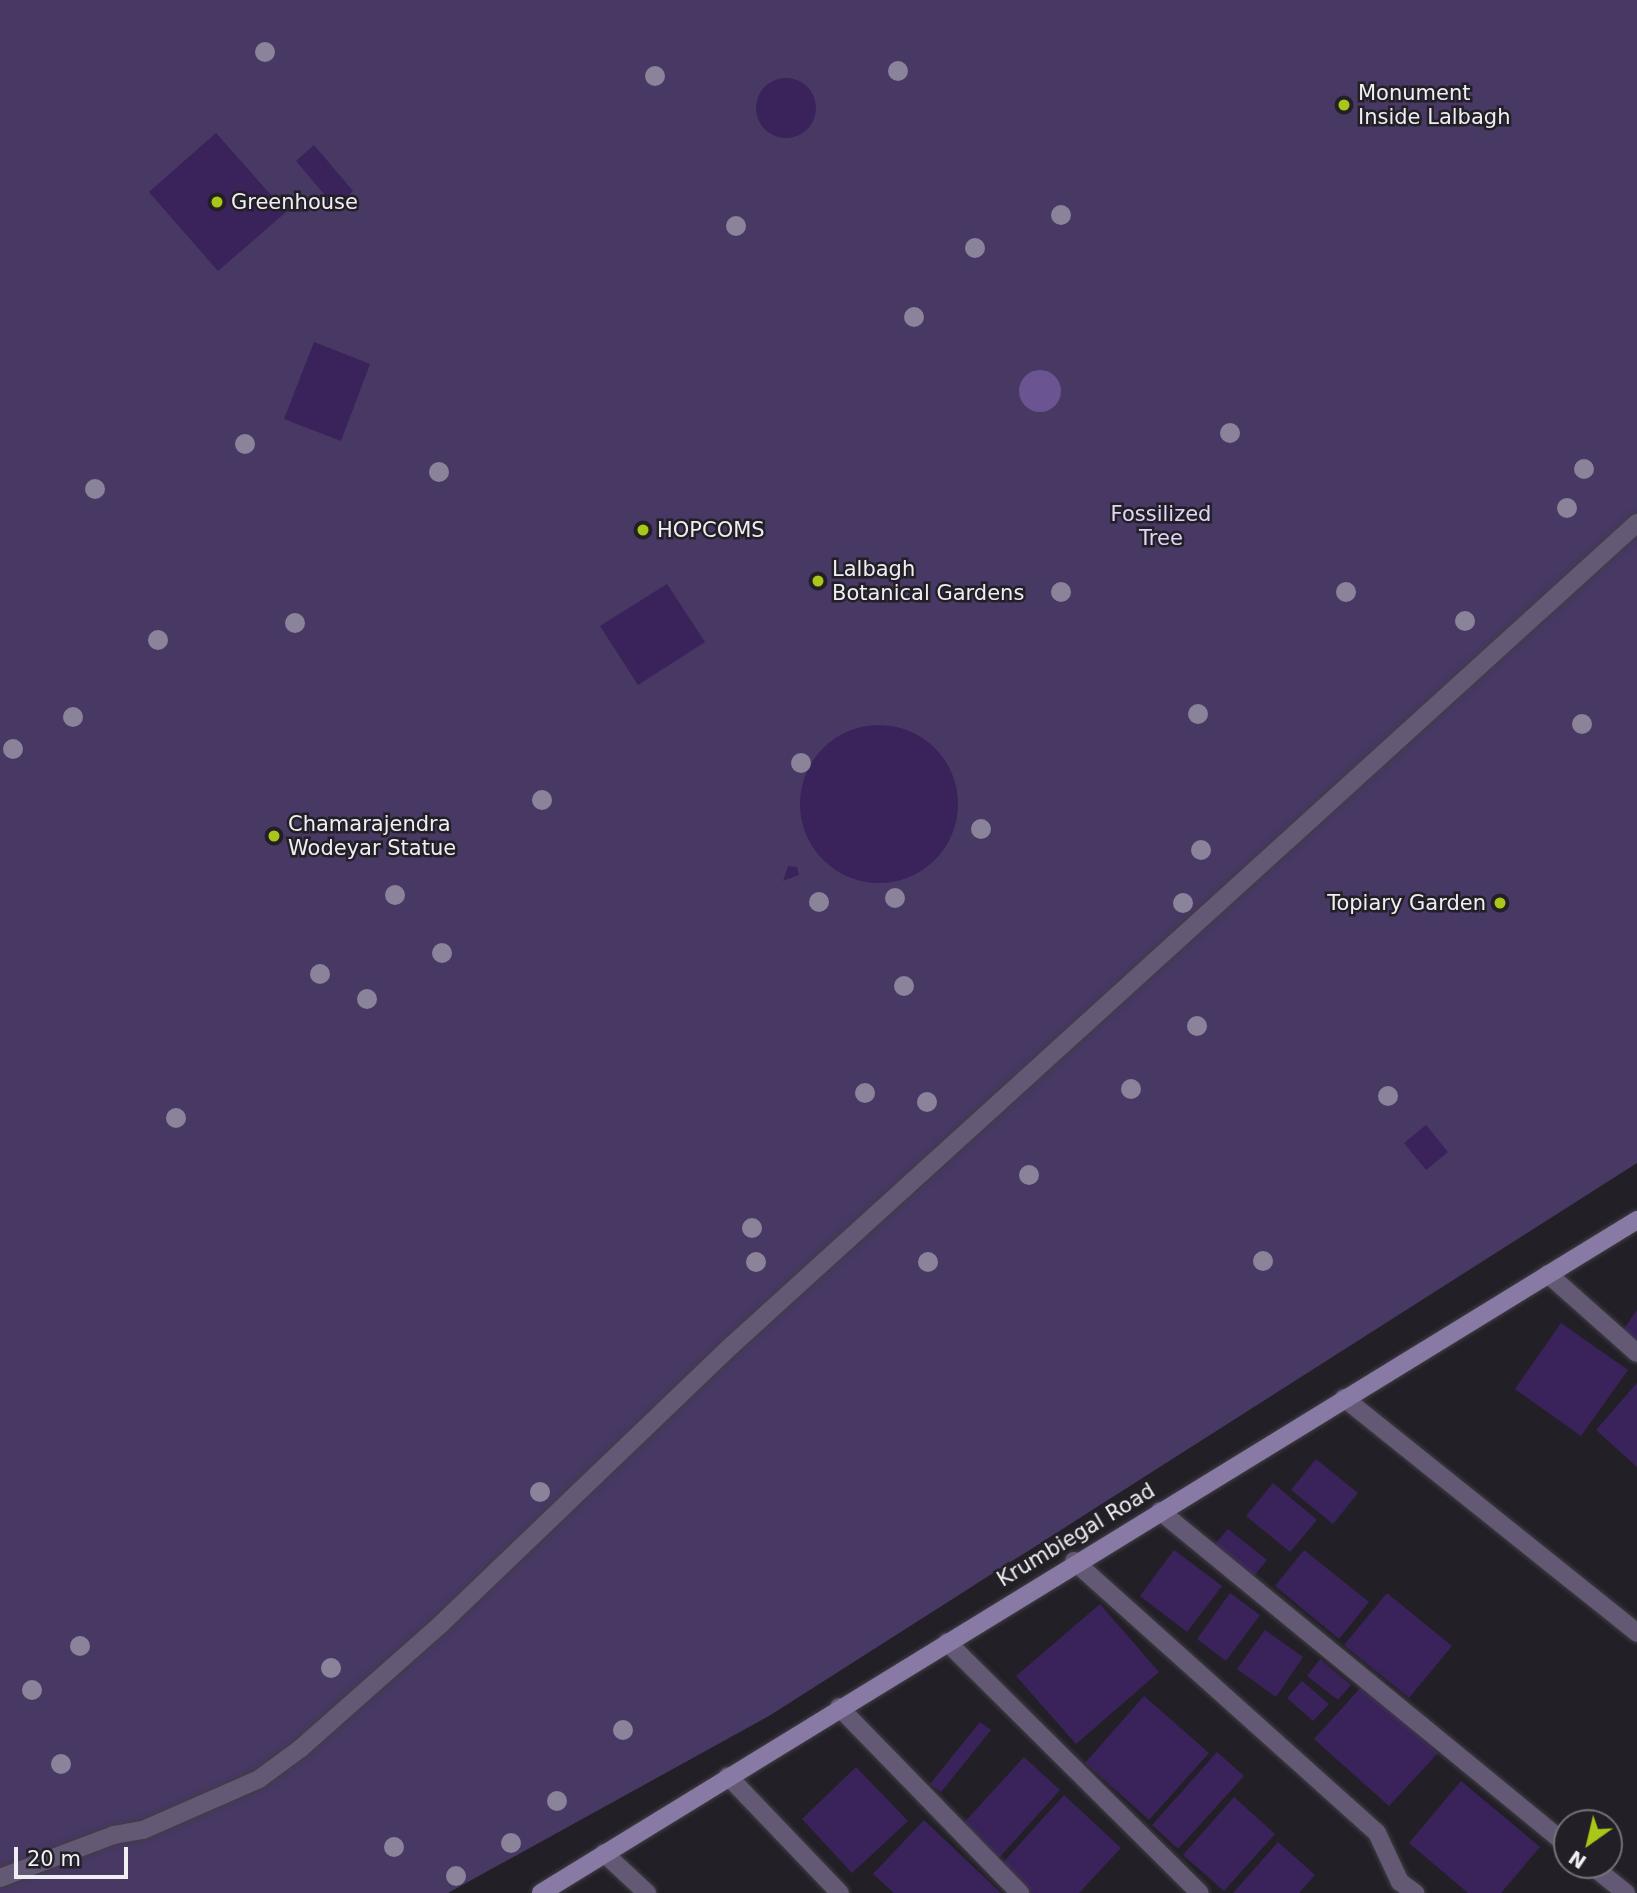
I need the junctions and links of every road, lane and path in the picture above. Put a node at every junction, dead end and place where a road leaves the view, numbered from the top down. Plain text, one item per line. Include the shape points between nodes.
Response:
1 (1637, 523) edge
2 (1637, 1220) edge
3 (1548, 1274) junction
4 (1637, 1353) edge
5 (1344, 1398) junction
6 (1160, 1511) junction
7 (1074, 1562) junction
8 (1637, 1633) edge
9 (947, 1642) junction
10 (839, 1707) junction
11 (728, 1776) junction
12 (1553, 1834) edge
13 (604, 1853) junction
14 (0, 1878) edge
15 (1608, 1879) edge
16 (541, 1893) edge
17 (647, 1893) edge
18 (840, 1893) edge
19 (1020, 1893) edge
20 (1200, 1893) edge
21 (1415, 1893) edge
22 (1626, 1893) edge

1 - 14 street via 731,1346 441,1623 301,1748 259,1779 143,1830 114,1835
2 - 3 main road, Krumbiegal Road
3 - 4 street
3 - 5 main road, Krumbiegal Road
5 - 6 main road, Krumbiegal Road
5 - 8 street
6 - 7 main road, Krumbiegal Road
6 - 12 street
7 - 9 main road, Krumbiegal Road
7 - 21 street via 1377,1833 1400,1882
9 - 10 main road, Krumbiegal Road
9 - 20 street
10 - 11 main road, Krumbiegal Road
10 - 19 street
11 - 13 main road, Krumbiegal Road
11 - 18 street
13 - 16 main road, Krumbiegal Road
13 - 17 street
15 - 22 street

